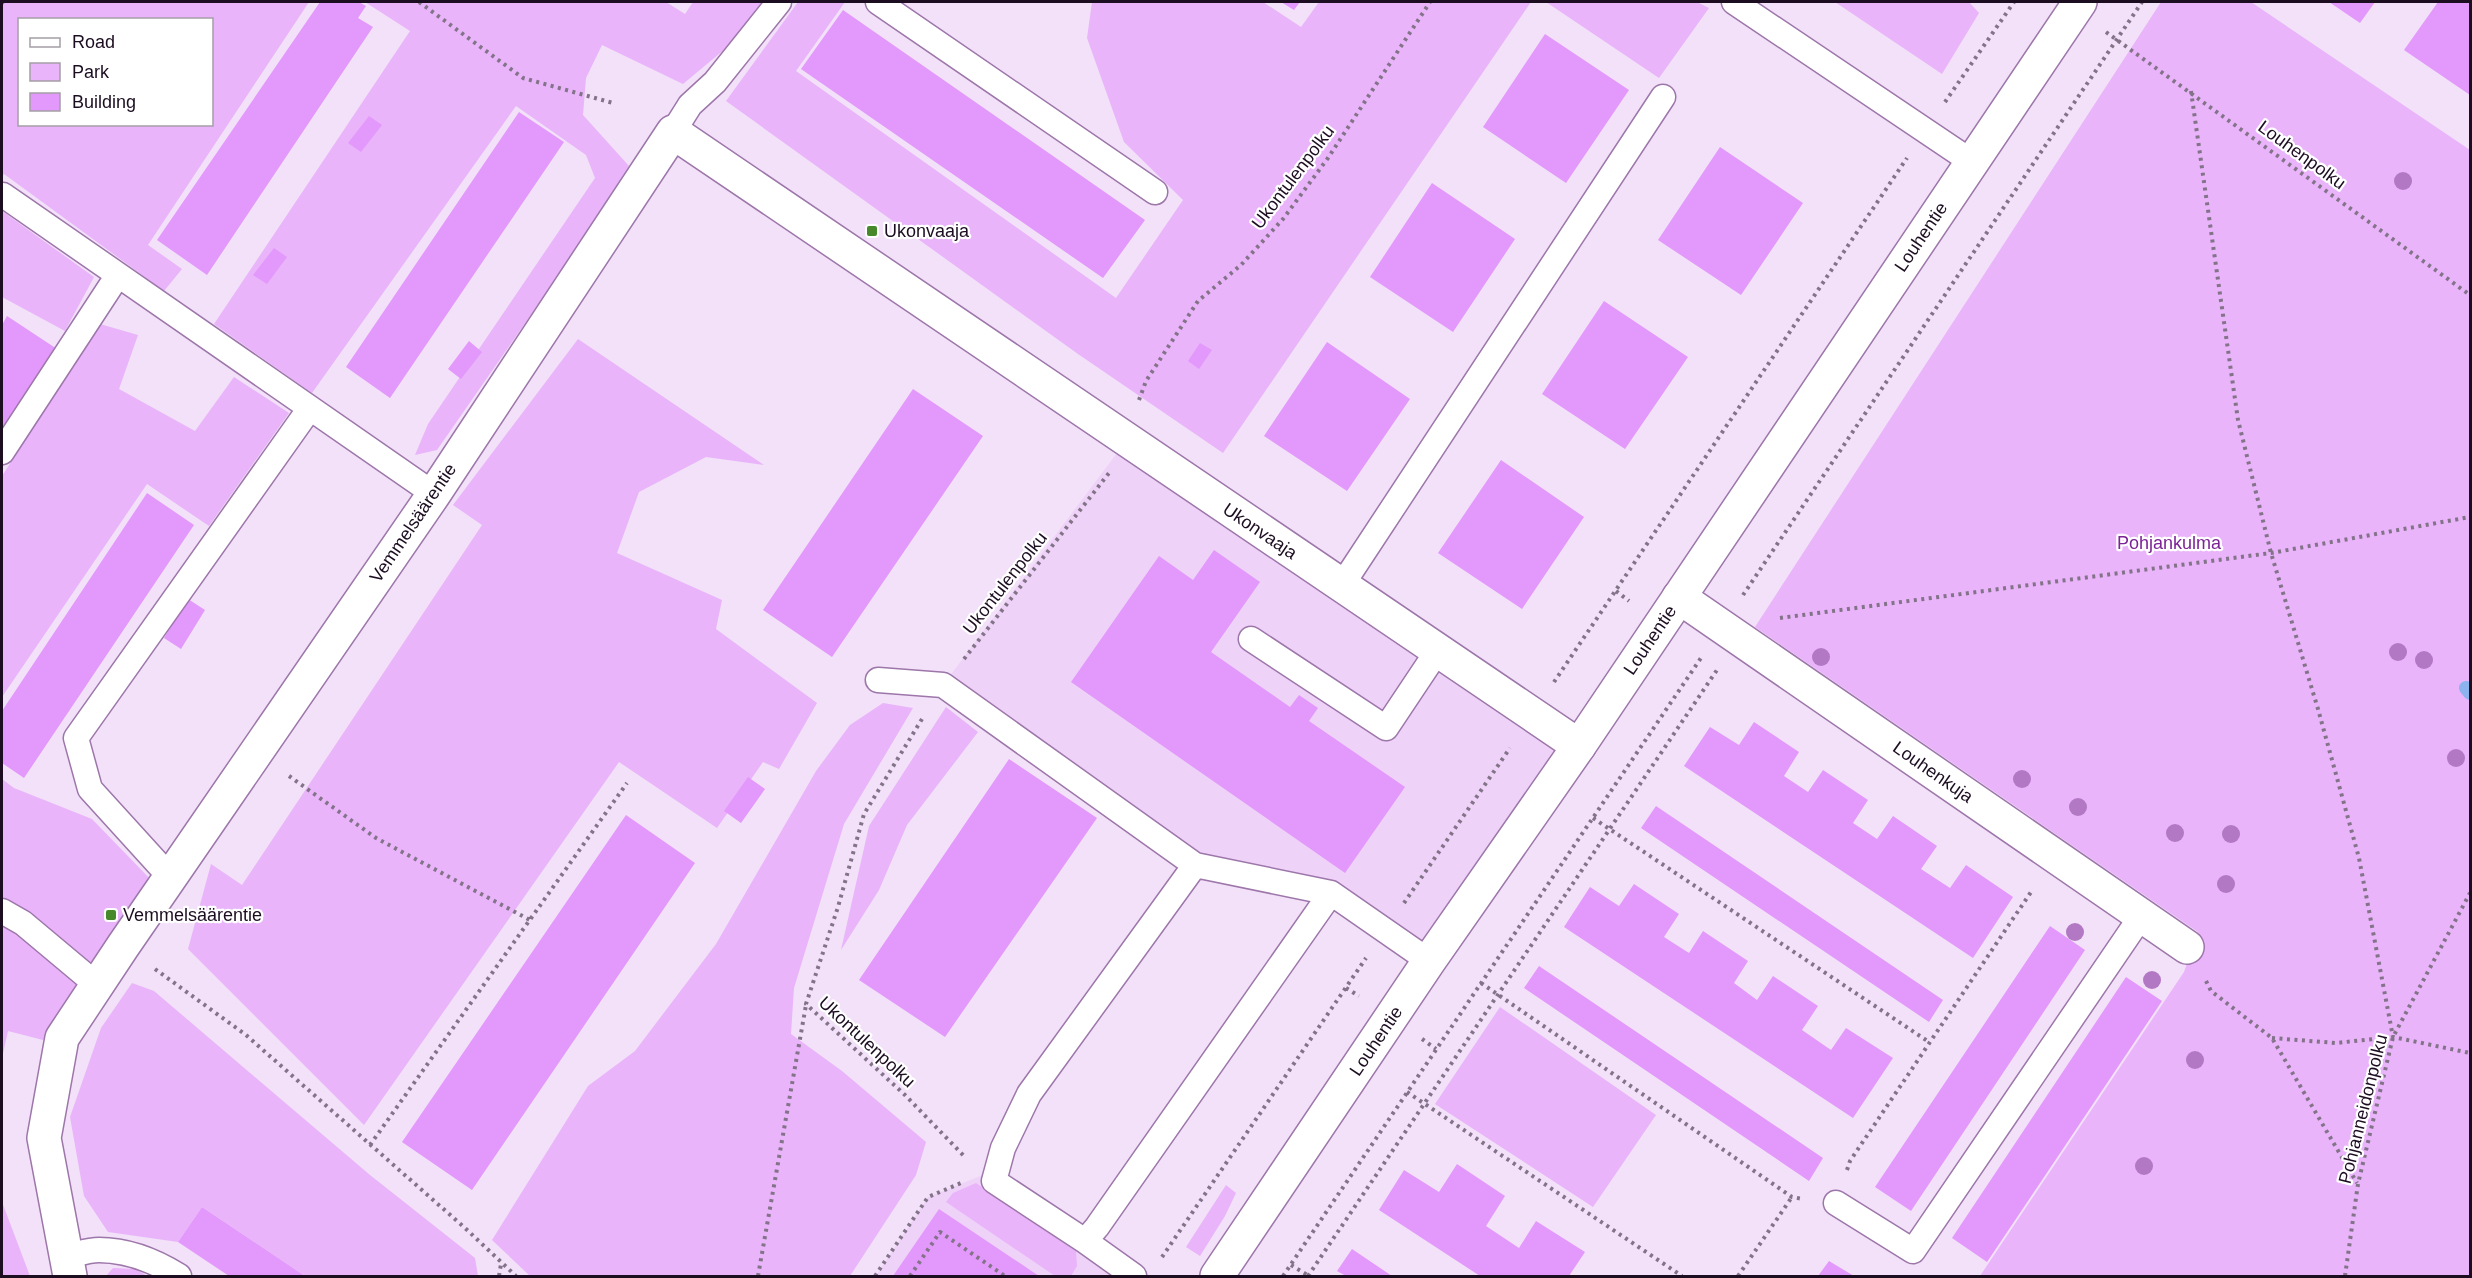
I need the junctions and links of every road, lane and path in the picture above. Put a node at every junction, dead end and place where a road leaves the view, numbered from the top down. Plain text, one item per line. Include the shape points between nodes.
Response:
1 (419, 2) edge
2 (779, 2) edge
3 (878, 2) edge
4 (1430, 2) edge
5 (1734, 2) edge
6 (2014, 2) edge
7 (2080, 2) edge
8 (2116, 40) dead end
9 (2191, 91) junction
10 (1663, 97) dead end
11 (614, 103) dead end
12 (1926, 130) junction
13 (673, 132) junction
14 (1972, 162) junction
15 (1155, 192) dead end
16 (3, 195) edge
17 (118, 275) junction
18 (2470, 295) edge
19 (310, 408) junction
20 (1126, 441) junction
21 (2, 452) edge
22 (434, 494) junction
23 (2470, 517) edge
24 (2271, 553) junction
25 (1342, 585) junction
26 (1679, 597) junction
27 (1731, 632) junction
28 (1251, 639) dead end
29 (1438, 650) junction
30 (878, 680) dead end
31 (943, 685) junction
32 (1533, 714) junction
33 (1579, 746) junction
34 (256, 753) junction
35 (627, 783) dead end
36 (1593, 818) dead end
37 (1610, 829) junction
38 (2055, 856) junction
39 (1194, 865) junction
40 (170, 877) junction
41 (1331, 893) junction
42 (2470, 893) edge
43 (2, 911) edge
44 (2142, 915) junction
45 (530, 920) junction
46 (1385, 931) junction
47 (123, 946) junction
48 (2187, 947) joint
49 (1429, 961) junction
50 (1481, 983) dead end
51 (97, 985) junction
52 (1498, 994) junction
53 (806, 1004) junction
54 (2393, 1037) junction
55 (2272, 1038) junction
56 (1929, 1042) junction
57 (2470, 1053) edge
58 (1407, 1092) dead end
59 (1425, 1104) junction
60 (370, 1145) junction
61 (988, 1178) junction
62 (2358, 1184) junction
63 (1792, 1197) junction
64 (1836, 1203) junction
65 (1085, 1241) junction
66 (501, 1263) junction
67 (1291, 1265) dead end
68 (69, 1266) edge
69 (1145, 1272) edge
70 (179, 1276) edge
71 (500, 1276) edge
72 (516, 1276) edge
73 (758, 1276) edge
74 (875, 1276) edge
75 (910, 1276) edge
76 (1005, 1276) edge
77 (1217, 1276) edge
78 (1308, 1276) edge
79 (1682, 1276) edge
80 (1738, 1276) edge
81 (2345, 1276) edge

1 - 11 path via 523,78
2 - 13 lane via 715,82 690,105
3 - 15 lane
4 - 20 path, Ukontulenpolku via 1328,158 1283,219 1241,265 1198,301 1146,381
5 - 12 lane
6 - 12 path
7 - 14 street, Louhentie
8 - 9 path, Louhenpolku
9 - 18 path, Louhenpolku
9 - 24 path via 2238,420
10 - 25 lane
12 - 14 lane
12 - 32 path
13 - 20 street, Ukonvaaja
13 - 22 street, Vemmelsäärentie
14 - 26 street, Louhentie
16 - 17 lane
17 - 19 lane
17 - 21 lane
19 - 22 lane
19 - 40 lane via 76,738 90,789
20 - 25 street, Ukonvaaja
20 - 31 path, Ukontulenpolku via 1117,464
22 - 34 street, Vemmelsäärentie
23 - 24 path
24 - 27 path
24 - 54 path via 2359,858
25 - 29 street, Ukonvaaja
26 - 27 street, Louhenkuja
26 - 33 street, Louhentie
27 - 37 path
27 - 38 street, Louhenkuja
28 - 29 lane via 1386,728
29 - 32 street, Ukonvaaja
30 - 31 lane
31 - 39 lane
31 - 53 path, Ukontulenpolku via 864,814
32 - 33 street, Ukonvaaja
32 - 46 path
33 - 49 street, Louhentie
34 - 40 street, Vemmelsäärentie
34 - 45 path via 376,838
35 - 45 path
36 - 37 path
37 - 52 path
37 - 56 path
38 - 44 street, Louhenkuja
38 - 56 path
39 - 41 lane
39 - 61 lane via 1029,1094
40 - 47 street, Vemmelsäärentie
41 - 46 lane
41 - 65 lane
42 - 54 path, Pohjanneidonpolku
43 - 51 lane
44 - 48 street, Louhenkuja
44 - 64 lane via 1913,1251
45 - 60 path
46 - 49 lane
46 - 69 path
47 - 51 street, Vemmelsäärentie
47 - 60 path via 246,1035
48 - 55 path via 2211,991
49 - 77 street, Louhentie
50 - 52 path
51 - 68 street, Vemmelsäärentie via 62,1038 44,1137
52 - 59 path
52 - 63 path
53 - 61 path, Ukontulenpolku
53 - 73 path
54 - 55 path via 2336,1043
54 - 57 path
54 - 62 path, Pohjanneidonpolku
55 - 62 path
56 - 64 path via 1850,1161
58 - 59 path
59 - 78 path
59 - 79 path
60 - 66 path
61 - 65 lane
61 - 74 path via 928,1197
62 - 81 path, Pohjanneidonpolku
63 - 64 path
63 - 80 path
65 - 69 lane
66 - 71 path
66 - 72 path
67 - 78 path
68 - 70 lane via 98,1250 137,1255
75 - 76 path via 940,1232

